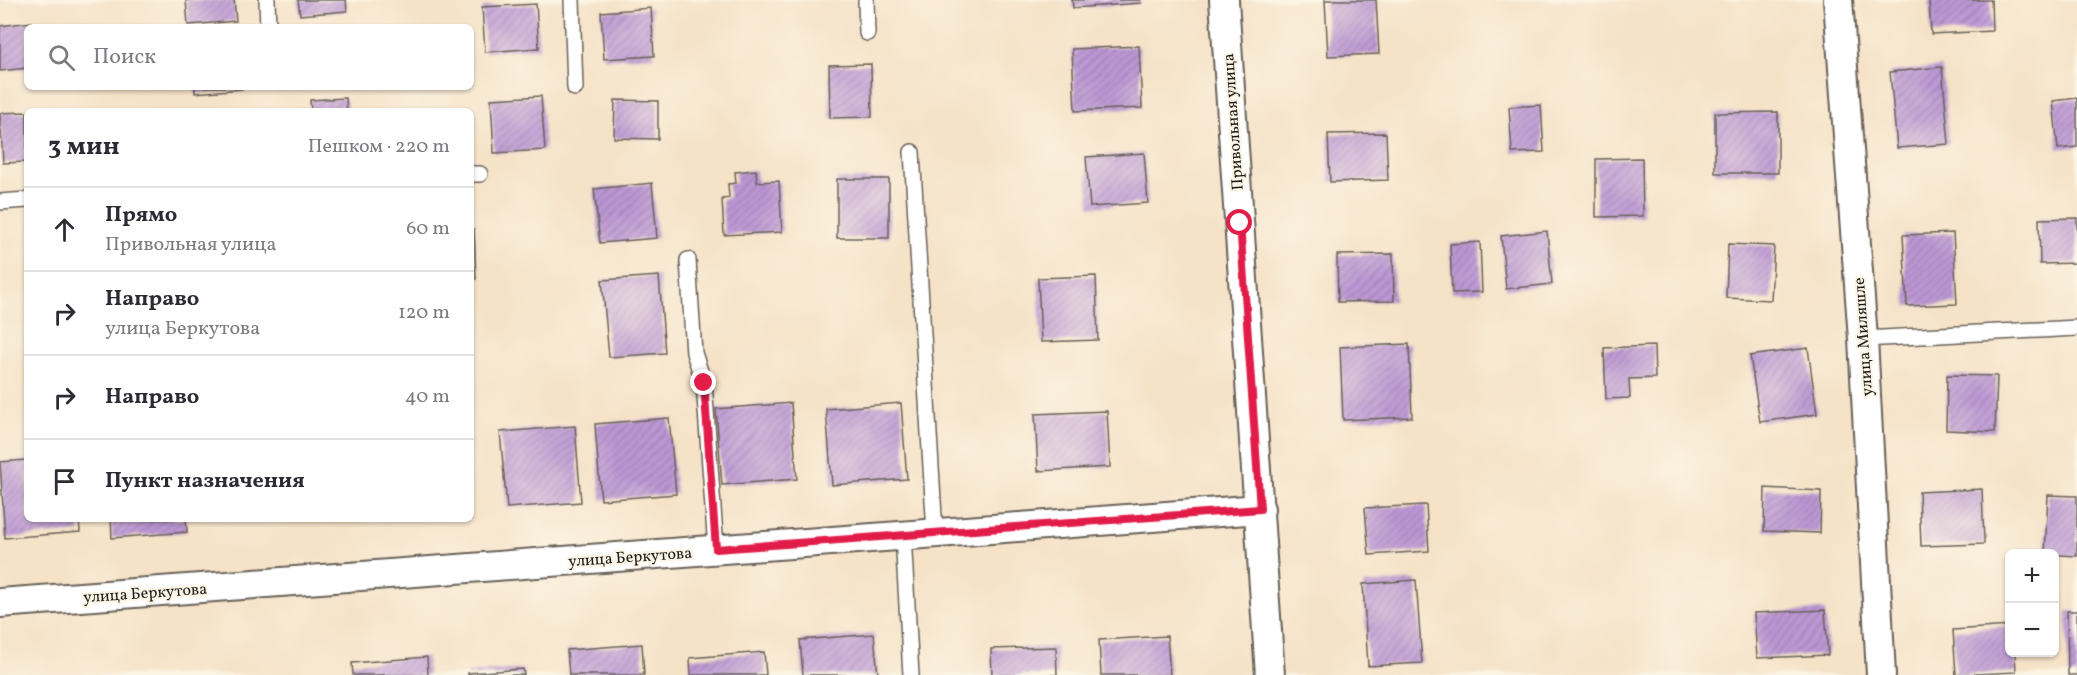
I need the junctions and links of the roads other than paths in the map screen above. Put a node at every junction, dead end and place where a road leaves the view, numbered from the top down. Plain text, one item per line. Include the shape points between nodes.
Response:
1 (267, 0) edge
2 (572, 0) edge
3 (866, 0) edge
4 (1224, 0) edge
5 (1838, 0) edge
6 (268, 24) edge
7 (867, 33) dead end
8 (575, 88) dead end
9 (912, 152) dead end
10 (24, 200) edge
11 (0, 202) edge
12 (688, 260) dead end
13 (2077, 328) edge
14 (1863, 339) junction
15 (1260, 509) junction
16 (934, 533) junction
17 (903, 536) junction
18 (716, 549) junction
19 (0, 603) edge
20 (911, 675) edge
21 (1270, 675) edge
22 (1881, 675) edge

1 - 6 lane
2 - 8 lane
3 - 7 lane
4 - 15 street, Привольная улица
5 - 14 street, улица Миляшле
9 - 16 lane
10 - 11 lane
12 - 18 lane via 694,353 704,383
13 - 14 lane
14 - 22 street, улица Миляшле
15 - 16 street, улица Беркутова
15 - 21 street, Привольная улица
16 - 17 street, улица Беркутова
17 - 18 street, улица Беркутова
17 - 20 lane
18 - 19 street, улица Беркутова

